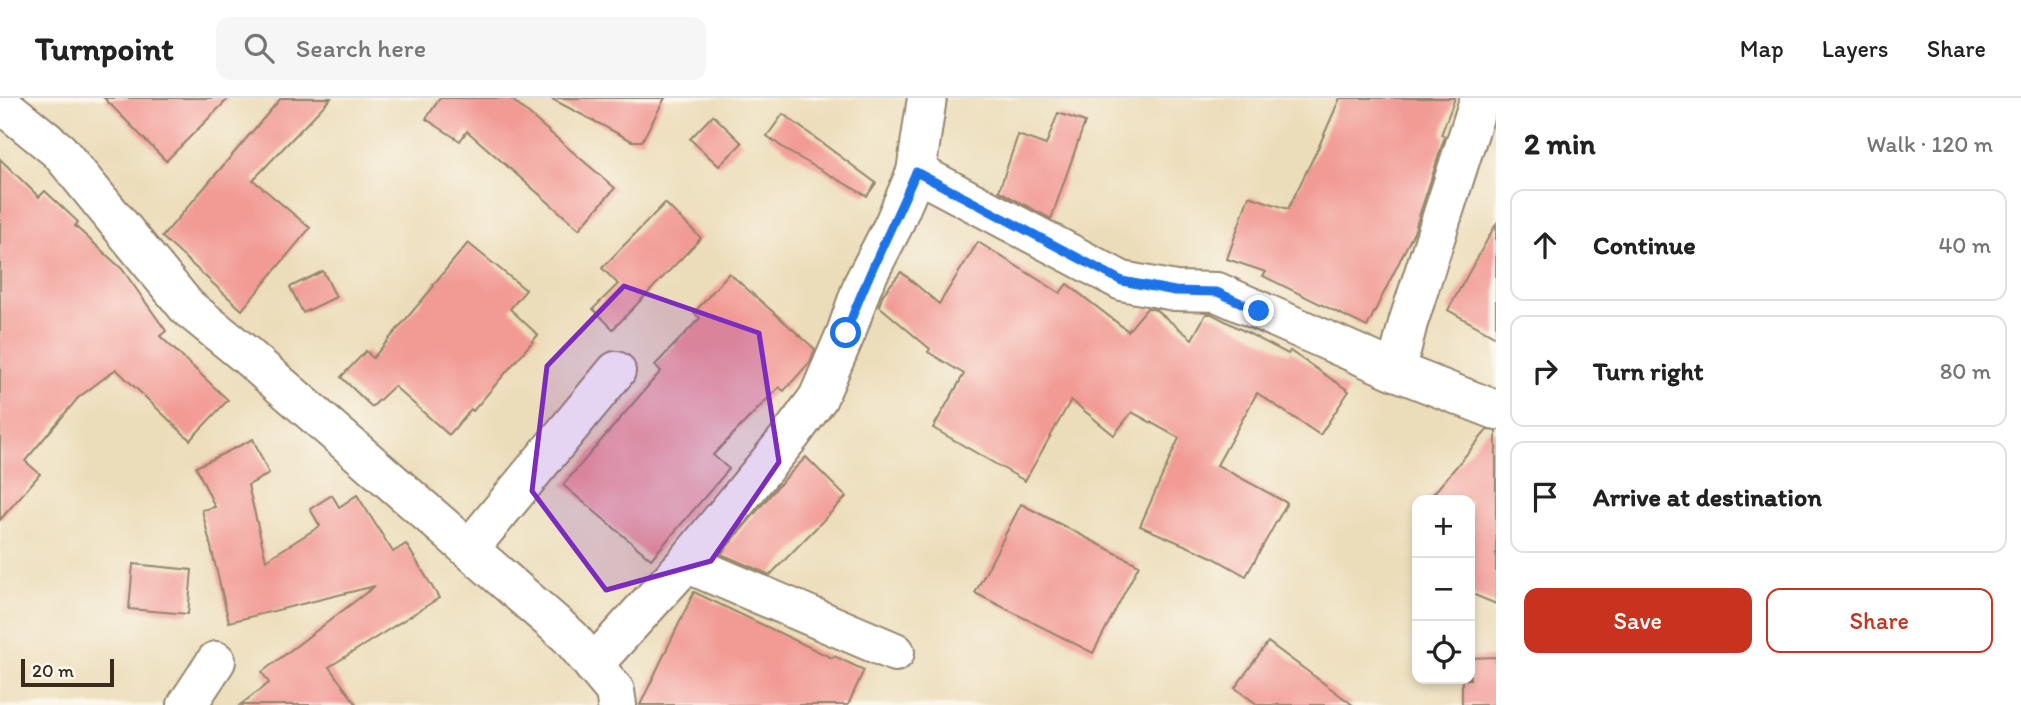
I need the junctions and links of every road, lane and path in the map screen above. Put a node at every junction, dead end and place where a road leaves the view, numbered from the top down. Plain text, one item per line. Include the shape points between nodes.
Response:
1 (927, 98) edge
2 (1480, 98) edge
3 (0, 103) edge
4 (916, 172) junction
5 (1396, 371) junction
6 (616, 372) dead end
7 (1496, 410) edge
8 (469, 549) junction
9 (686, 563) junction
10 (895, 652) dead end
11 (216, 661) dead end
12 (593, 665) junction
13 (187, 705) edge
14 (617, 705) edge

1 - 4 street
2 - 5 street
3 - 8 street via 59,151 187,307
4 - 5 street via 1122,281 1175,291 1217,292
4 - 9 street via 863,284 818,398
5 - 7 street
6 - 8 street
8 - 12 street via 570,637
9 - 10 street
9 - 12 street
11 - 13 street
12 - 14 street via 615,691

